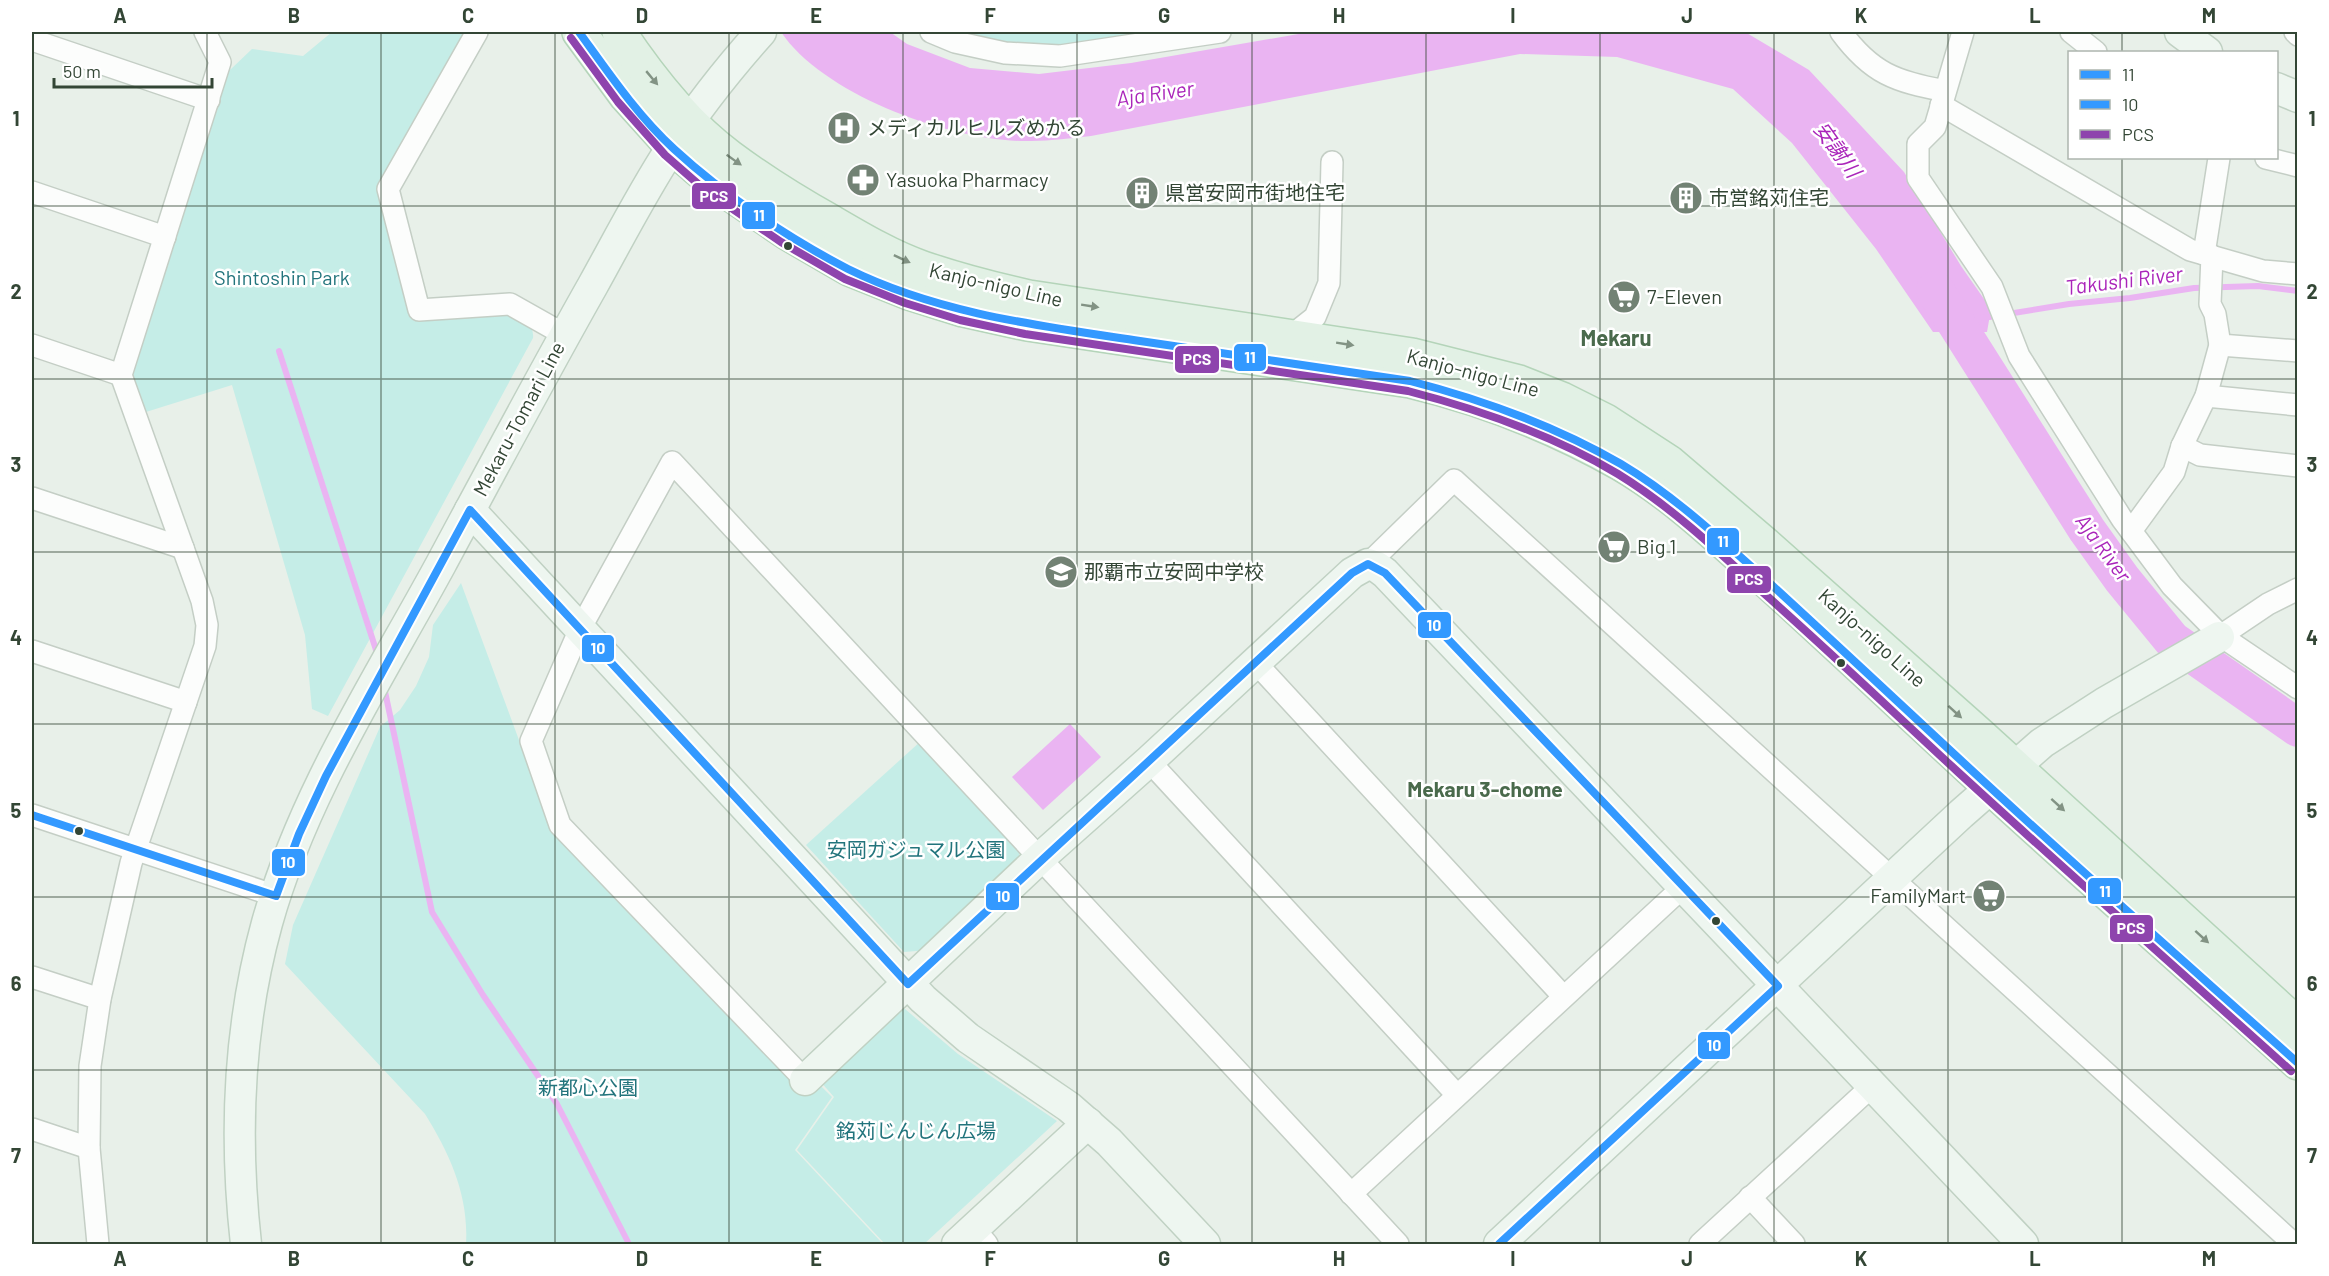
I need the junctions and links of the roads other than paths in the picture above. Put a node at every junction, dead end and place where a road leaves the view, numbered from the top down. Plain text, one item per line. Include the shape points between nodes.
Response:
1 (205, 32) edge
2 (477, 32) edge
3 (579, 32) edge
4 (619, 32) edge
5 (931, 32) edge
6 (1220, 32) edge
7 (1840, 32) edge
8 (1963, 32) edge
9 (2072, 32) edge
10 (2180, 32) edge
11 (759, 33) edge
12 (32, 40) edge
13 (2095, 51) edge
14 (2206, 51) edge
15 (1943, 98) junction
16 (209, 100) junction
17 (681, 134) junction
18 (2219, 159) edge
19 (2270, 159) edge
20 (1332, 162) dead end
21 (2298, 166) edge
22 (32, 192) edge
23 (165, 237) junction
24 (2209, 269) junction
25 (2298, 274) edge
26 (565, 335) junction
27 (1291, 336) junction
28 (32, 345) edge
29 (2220, 345) junction
30 (2298, 351) edge
31 (121, 375) junction
32 (2206, 396) junction
33 (2298, 405) edge
34 (2182, 446) junction
35 (2298, 466) edge
36 (32, 498) edge
37 (470, 510) junction
38 (2131, 531) junction
39 (183, 548) junction
40 (1368, 564) junction
41 (2298, 589) edge
42 (580, 629) junction
43 (2220, 637) junction
44 (32, 651) edge
45 (1256, 663) junction
46 (2298, 688) edge
47 (186, 702) junction
48 (1149, 761) junction
49 (2015, 766) junction
50 (1990, 787) junction
51 (32, 815) edge
52 (135, 850) junction
53 (1040, 858) junction
54 (1892, 880) junction
55 (1683, 887) junction
56 (276, 896) junction
57 (32, 977) edge
58 (908, 984) junction
59 (1779, 986) junction
60 (1563, 996) junction
61 (100, 999) junction
62 (2298, 1025) edge
63 (2298, 1063) edge
64 (805, 1080) joint
65 (1871, 1087) junction
66 (1457, 1095) junction
67 (1088, 1123) junction
68 (32, 1129) edge
69 (89, 1148) junction
70 (1351, 1194) junction
71 (1750, 1197) junction
72 (973, 1240) edge
73 (98, 1245) edge
74 (246, 1245) edge
75 (1205, 1245) edge
76 (1398, 1245) edge
77 (1499, 1245) edge
78 (1700, 1245) edge
79 (1794, 1245) edge
80 (2023, 1245) edge
81 (2294, 1245) edge

1 - 16 street via 220,62
2 - 26 street via 388,189 419,310 510,304
3 - 17 main road, Kanjo-nigo Line via 626,96
4 -> 17 main road, Kanjo-nigo Line
5 - 6 street via 955,42 1005,53 1060,57
7 - 15 street via 1880,72
8 - 15 street
9 - 13 street
10 - 14 street
11 - 17 street, Mekaru-Tomari Line
12 - 16 street
15 - 24 street via 2190,250
15 - 38 street via 1935,127 1918,144 1917,178 1992,287 2019,356
16 - 23 street
17 - 26 street, Mekaru-Tomari Line
17 -> 27 main road, Kanjo-nigo Line via 729,156 865,242 921,268 1029,297
17 - 50 main road, Kanjo-nigo Line via 711,181 810,247 849,269 909,293 1027,324 1410,381 1500,406 1555,430 1623,465 1726,545
18 - 24 street
19 - 21 street
20 - 27 street via 1329,283 1315,317
22 - 23 street
23 - 31 street
24 - 25 street
24 - 29 street via 2210,304
26 - 37 street, Mekaru-Tomari Line
27 -> 49 main road, Kanjo-nigo Line via 1412,354 1486,372 1530,386 1606,421 1669,462
28 - 31 street
29 - 30 street
29 - 32 street
31 - 39 street
32 - 33 street
32 - 34 street
34 - 35 street via 2200,455
34 - 38 street via 2174,472
36 - 39 street
37 - 42 street
37 - 56 street, Mekaru-Tomari Line via 312,803
38 - 43 street via 2172,586
39 - 47 street via 207,626 206,646
40 - 45 street via 1352,573
40 - 54 street via 1454,480
40 - 55 street via 1385,573
41 - 43 street
42 - 53 street via 672,462
42 - 58 street
42 - 64 street via 531,741 560,825
43 - 46 street
43 - 49 street via 2078,720
44 - 47 street
45 - 48 street
45 - 60 street
47 - 52 street
48 - 53 street
48 - 66 street
49 - 50 street
49 -> 62 main road, Kanjo-nigo Line
50 - 54 street
50 - 63 main road, Kanjo-nigo Line
51 - 52 street
52 - 56 street
52 - 61 street
53 - 58 street
53 - 70 street
54 - 59 street
54 - 81 street
55 - 59 street
55 - 60 street
56 - 74 street, Mekaru-Tomari Line via 253,985 241,1078 239,1160
57 - 61 street
58 - 64 street
58 - 67 street via 968,1038
59 - 65 street
59 - 77 street
60 - 66 street
61 - 69 street via 90,1066
65 - 71 street
65 - 80 street
66 - 70 street
67 - 72 street
67 - 75 street
68 - 69 street
69 - 73 street
70 - 76 street
71 - 78 street
71 - 79 street

